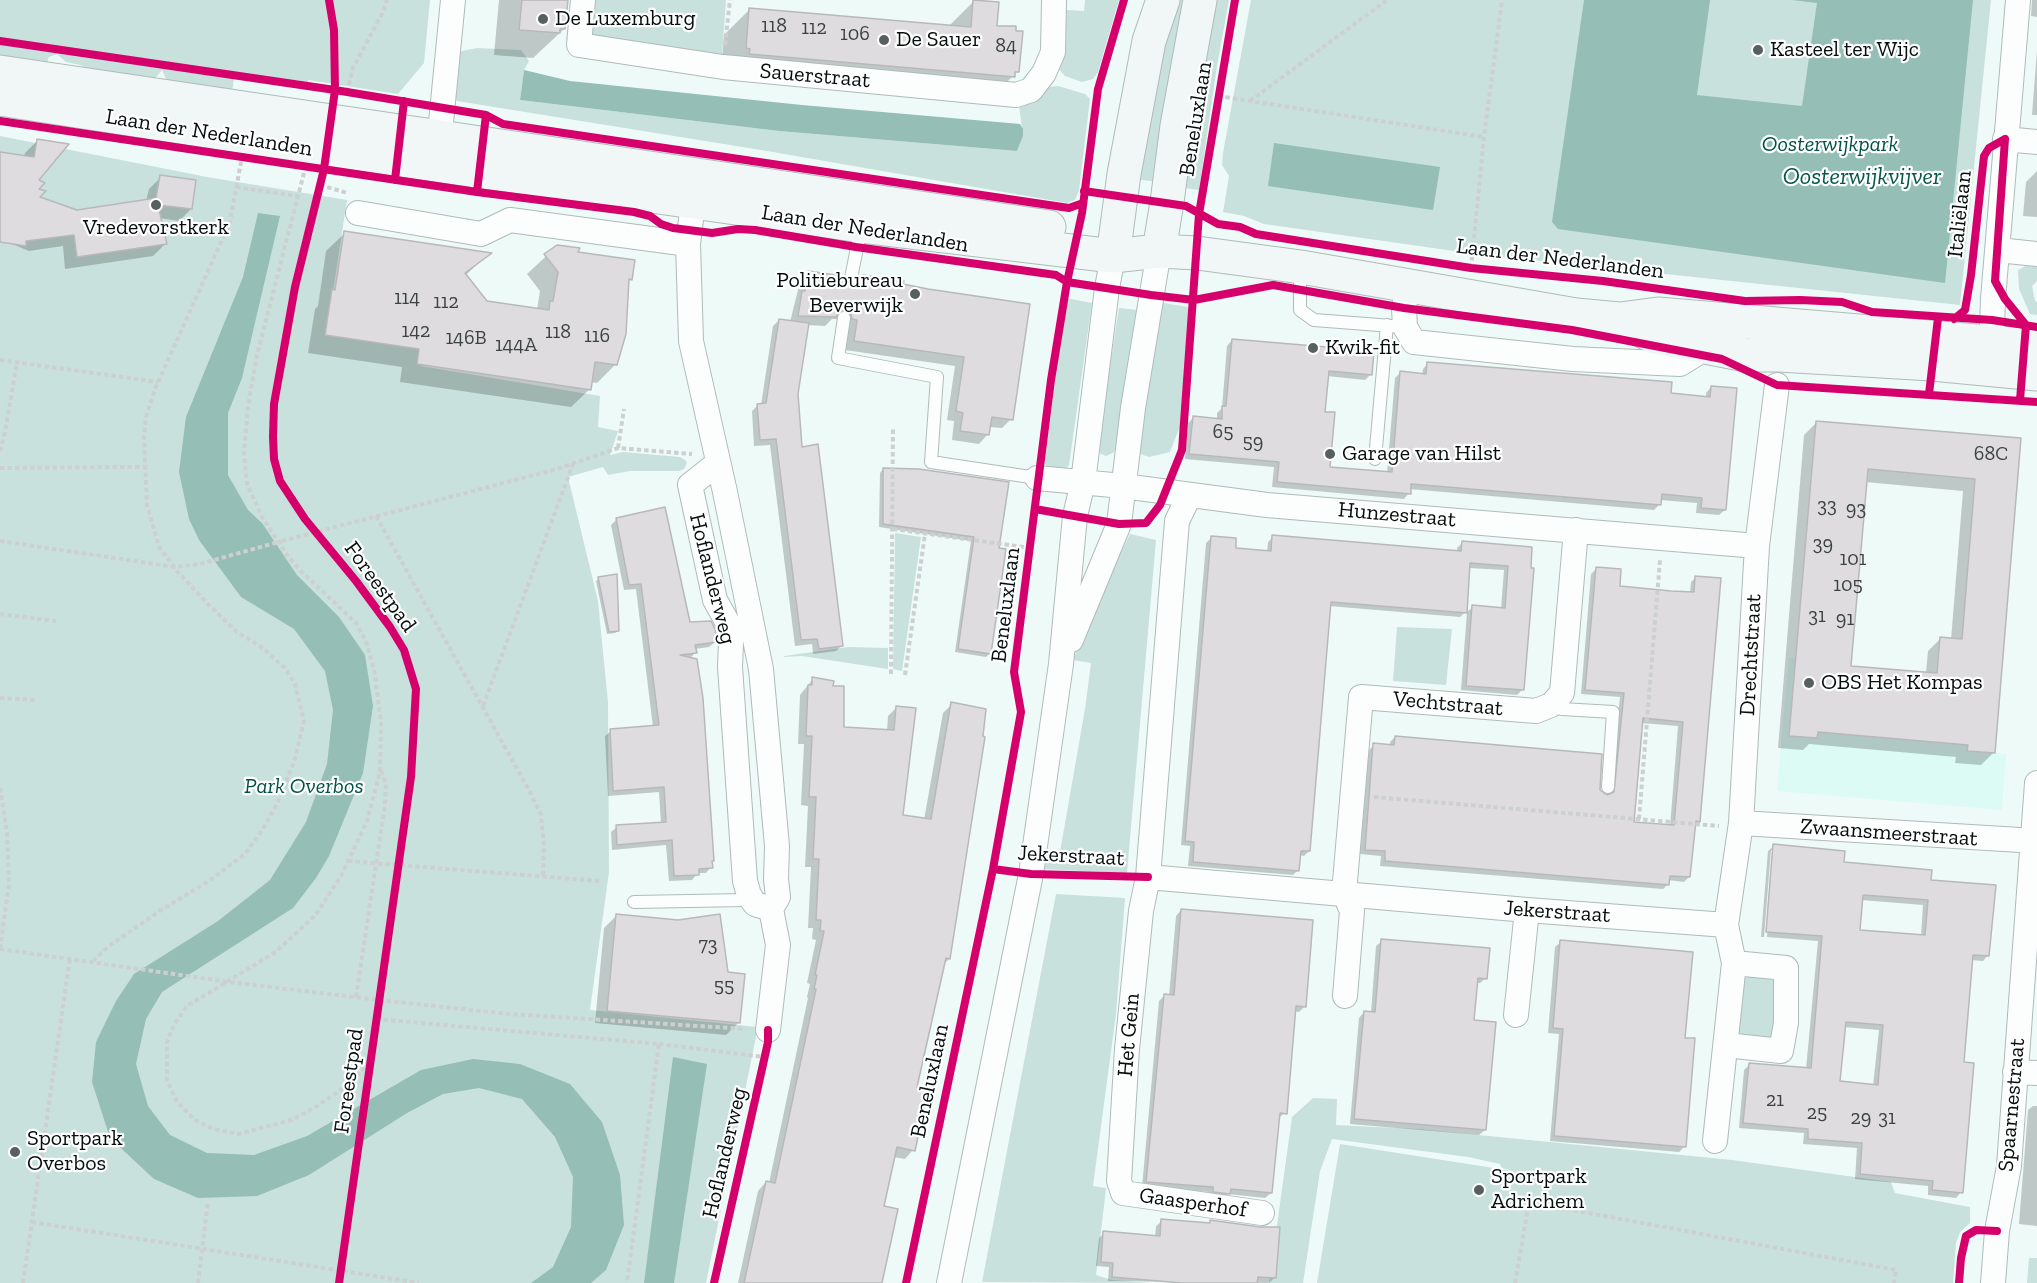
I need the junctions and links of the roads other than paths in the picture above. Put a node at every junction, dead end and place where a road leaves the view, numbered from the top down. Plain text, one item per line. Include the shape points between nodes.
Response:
1 (453, 0) edge
2 (583, 0) edge
3 (1054, 0) edge
4 (1163, 0) edge
5 (1200, 0) edge
6 (2018, 0) edge
7 (0, 72) edge
8 (0, 99) edge
9 (325, 139) junction
10 (2005, 139) junction
11 (2037, 142) edge
12 (439, 151) junction
13 (695, 188) junction
14 (358, 213) dead end
15 (862, 220) junction
16 (688, 244) junction
17 (1115, 247) junction
18 (1998, 250) junction
19 (1159, 251) junction
20 (2037, 254) edge
21 (1300, 267) junction
22 (851, 278) dead end
23 (1407, 287) junction
24 (844, 318) dead end
25 (1396, 326) junction
26 (1700, 332) junction
27 (2037, 346) edge
28 (1991, 356) junction
29 (2037, 374) edge
30 (1777, 385) dead end
31 (717, 459) junction
32 (1375, 459) dead end
33 (1038, 478) joint
34 (1083, 482) junction
35 (1123, 486) junction
36 (1189, 496) junction
37 (1576, 530) junction
38 (1758, 546) junction
39 (1061, 664) junction
40 (1551, 705) junction
41 (2037, 783) edge
42 (1608, 787) dead end
43 (1741, 825) junction
44 (2034, 842) edge
45 (1148, 877) junction
46 (1344, 894) junction
47 (756, 898) junction
48 (634, 902) dead end
49 (1527, 910) junction
50 (1726, 925) junction
51 (1734, 963) junction
52 (1345, 996) dead end
53 (1516, 1015) dead end
54 (768, 1030) road end
55 (1726, 1045) junction
56 (2026, 1072) edge
57 (1715, 1142) dead end
58 (1124, 1193) joint
59 (1262, 1213) dead end
60 (949, 1283) edge
61 (1993, 1283) edge

1 - 12 street
2 - 3 street, Sauerstraat via 579,45 723,67 1016,95 1031,90 1053,52
4 - 17 main road, Beneluxlaan via 1149,41 1124,174
5 - 19 main road, Beneluxlaan
6 - 10 street, Italiëlaan
7 - 9 main road, Laan der Nederlanden
8 - 9 main road, Laan der Nederlanden
9 - 12 main road, Laan der Nederlanden
10 - 11 street
10 - 18 street, Italiëlaan
12 - 13 main road, Laan der Nederlanden
13 - 15 main road, Laan der Nederlanden
13 - 16 street, Hoflanderweg
14 - 16 street via 481,234 510,220
15 - 17 main road, Laan der Nederlanden
15 - 22 lane
16 - 31 street, Hoflanderweg via 690,341
17 - 19 main road, Laan der Nederlanden
17 - 34 street, Beneluxlaan
18 - 20 street
18 - 28 street, Italiëlaan
19 - 21 main road, Laan der Nederlanden
19 - 35 street, Beneluxlaan
21 - 23 main road, Laan der Nederlanden
21 - 25 lane via 1300,310 1314,320
23 - 25 street
23 - 26 main road, Laan der Nederlanden via 1620,320 1654,337
24 - 33 lane via 838,358 937,377 931,462
25 - 26 street via 1414,342 1573,359 1680,364 1696,354
25 - 32 lane
26 - 28 main road, Laan der Nederlanden via 1746,355 1932,364
27 - 28 main road, Laan der Nederlanden
28 - 29 main road, Laan der Nederlanden
30 - 38 street, Drechtstraat
31 - 47 street, Hoflanderweg via 690,485 715,600 729,625 730,667
31 - 47 street, Hoflanderweg via 761,669 777,846 778,897
33 - 34 street, Hunzestraat
34 - 35 street, Hunzestraat
34 - 39 street, Beneluxlaan via 1075,516
35 - 36 street, Hunzestraat
35 - 39 street, Beneluxlaan via 1119,524
36 - 37 street, Hunzestraat
36 - 45 street via 1178,521
37 - 38 street, Hunzestraat
37 - 40 street via 1562,693
38 - 43 street, Drechtstraat
39 - 60 street, Beneluxlaan via 1031,874
40 - 42 lane via 1613,712
40 - 46 street, Vechtstraat via 1536,711 1361,697
41 - 44 street, Spaarnestraat
43 - 44 street, Zwaansmeerstraat
43 - 50 street, Drechtstraat
44 - 56 street, Spaarnestraat
45 - 46 street, Jekerstraat
45 - 58 street, Het Gein via 1127,1049 1119,1181
46 - 49 street, Jekerstraat
46 - 52 street, Vechtstraat via 1352,911
47 - 48 lane
47 - 54 street, Hoflanderweg via 778,945
49 - 50 street, Jekerstraat
49 - 53 street
50 - 51 street
51 - 55 street
51 - 55 street via 1786,968 1786,1023 1781,1051
55 - 57 street
56 - 61 street, Spaarnestraat via 1997,1231
58 - 59 street, Gaasperhof

